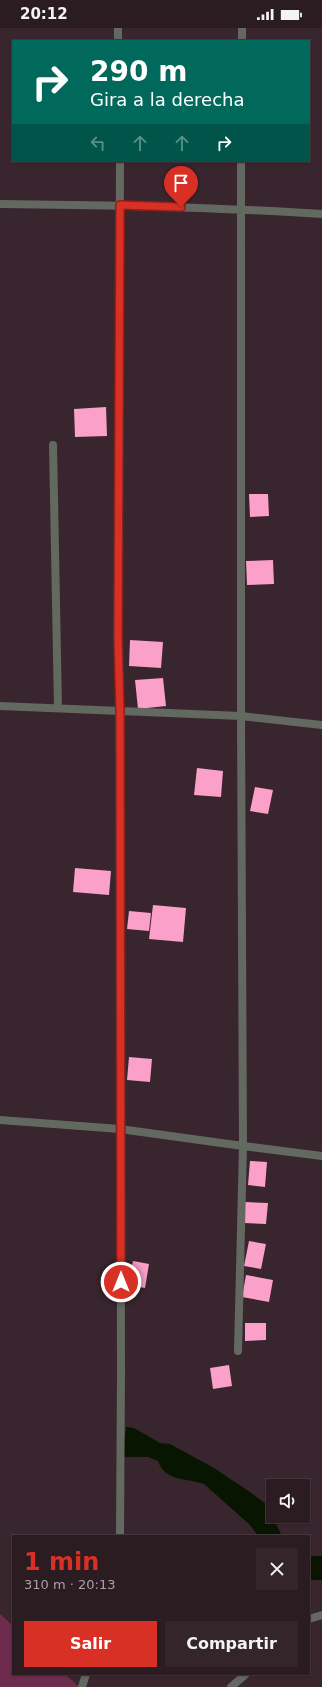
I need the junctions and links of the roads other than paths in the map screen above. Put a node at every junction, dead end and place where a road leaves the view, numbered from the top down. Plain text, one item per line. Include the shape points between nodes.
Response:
1 (118, 28) edge
2 (242, 28) edge
3 (118, 40) edge
4 (242, 40) edge
5 (120, 162) edge
6 (241, 162) edge
7 (0, 204) edge
8 (120, 205) junction
9 (241, 209) junction
10 (322, 214) edge
11 (53, 446) dead end
12 (0, 706) edge
13 (58, 708) junction
14 (120, 711) junction
15 (241, 716) junction
16 (322, 725) edge
17 (0, 1120) edge
18 (120, 1129) junction
19 (243, 1146) junction
20 (322, 1156) edge
21 (238, 1350) dead end
22 (120, 1535) edge
23 (322, 1615) edge
24 (310, 1619) edge
25 (86, 1675) edge
26 (245, 1675) edge
27 (82, 1687) edge
28 (231, 1687) edge

1 - 3 street
2 - 4 street
5 - 8 street
6 - 9 street
7 - 8 street
8 - 9 street
8 - 14 street
9 - 10 street
9 - 15 street
11 - 13 street
12 - 13 street
13 - 14 street
14 - 15 street
14 - 18 street
15 - 16 street
15 - 19 street
17 - 18 street
18 - 19 street
18 - 22 street
19 - 20 street
19 - 21 street
23 - 24 street
25 - 27 street
26 - 28 street

